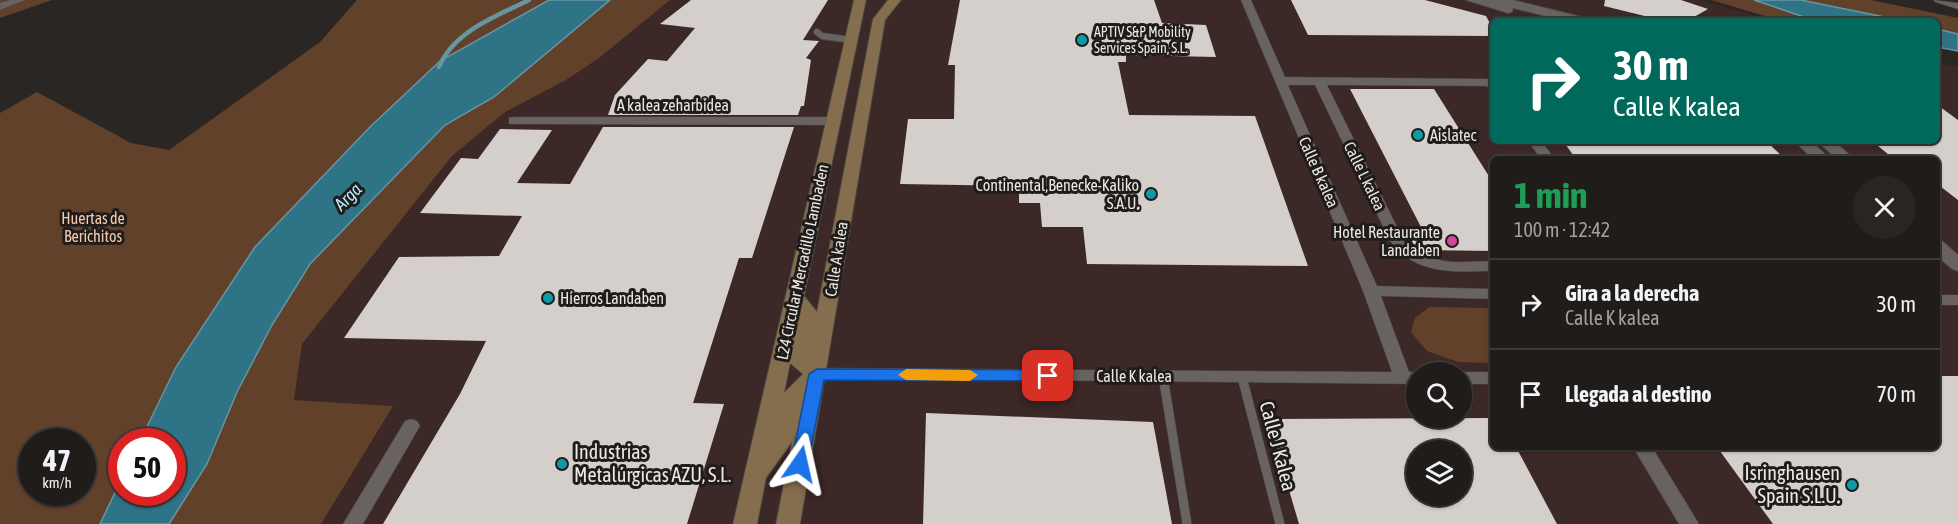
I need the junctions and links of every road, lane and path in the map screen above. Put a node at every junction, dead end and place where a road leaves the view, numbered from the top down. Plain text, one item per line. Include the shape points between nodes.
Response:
1 (20, 0) edge
2 (860, 0) edge
3 (895, 0) edge
4 (1246, 0) edge
5 (1472, 0) edge
6 (1498, 0) edge
7 (1938, 0) edge
8 (1958, 6) edge
9 (0, 7) edge
10 (1543, 18) edge
11 (1569, 18) edge
12 (851, 37) junction
13 (1279, 81) junction
14 (1319, 81) junction
15 (1490, 82) edge
16 (513, 121) dead end
17 (832, 121) junction
18 (1536, 144) edge
19 (1805, 144) edge
20 (1828, 144) edge
21 (1546, 156) edge
22 (1819, 156) edge
23 (1842, 156) edge
24 (1940, 241) edge
25 (1940, 249) edge
26 (1958, 257) edge
27 (1940, 263) edge
28 (1958, 265) edge
29 (1490, 266) edge
30 (1958, 279) edge
31 (1371, 291) junction
32 (1490, 294) edge
33 (795, 296) junction
34 (1940, 300) edge
35 (1958, 300) edge
36 (1406, 371) edge
37 (817, 374) junction
38 (1162, 376) junction
39 (1242, 377) junction
40 (1406, 378) edge
41 (1472, 378) edge
42 (1490, 378) edge
43 (411, 426) dead end
44 (1644, 450) edge
45 (756, 474) junction
46 (353, 524) edge
47 (745, 524) edge
48 (788, 524) edge
49 (1187, 524) edge
50 (1280, 524) edge
51 (1689, 524) edge

1 - 9 street
2 - 12 main road, L24 Circular Mercadillo Lambaden
3 - 37 main road, Calle A kalea via 879,19
4 - 13 street, Calle B kalea
5 - 10 street
6 - 11 street
7 - 8 street
12 - 12 lane via 817,32 822,36
12 - 17 main road, L24 Circular Mercadillo Lambaden
13 - 14 street
13 - 31 street, Calle B kalea
14 - 15 street
14 - 29 street, Calle L kalea via 1396,242 1411,258 1434,266
16 - 17 street, A kalea zeharbidea
17 - 33 main road, L24 Circular Mercadillo Lambaden
18 - 21 street
19 - 22 street
20 - 23 street
24 - 26 street
25 - 28 street
27 - 30 street
31 - 32 street
31 - 36 street, Calle B kalea
33 - 37 main road via 808,315 798,358
33 - 45 main road, L24 Circular Mercadillo Lambaden
34 - 35 street
37 - 38 street, Calle K kalea
37 - 45 main road via 796,389 789,402 780,444
37 - 48 main road, Calle A kalea
38 - 39 street, Calle K kalea
38 - 49 lane
39 - 40 street, Calle K kalea
39 - 50 lane, Calle J Kalea
41 - 42 street
43 - 46 street
44 - 51 street
45 - 47 main road, L24 Circular Mercadillo Lambaden

